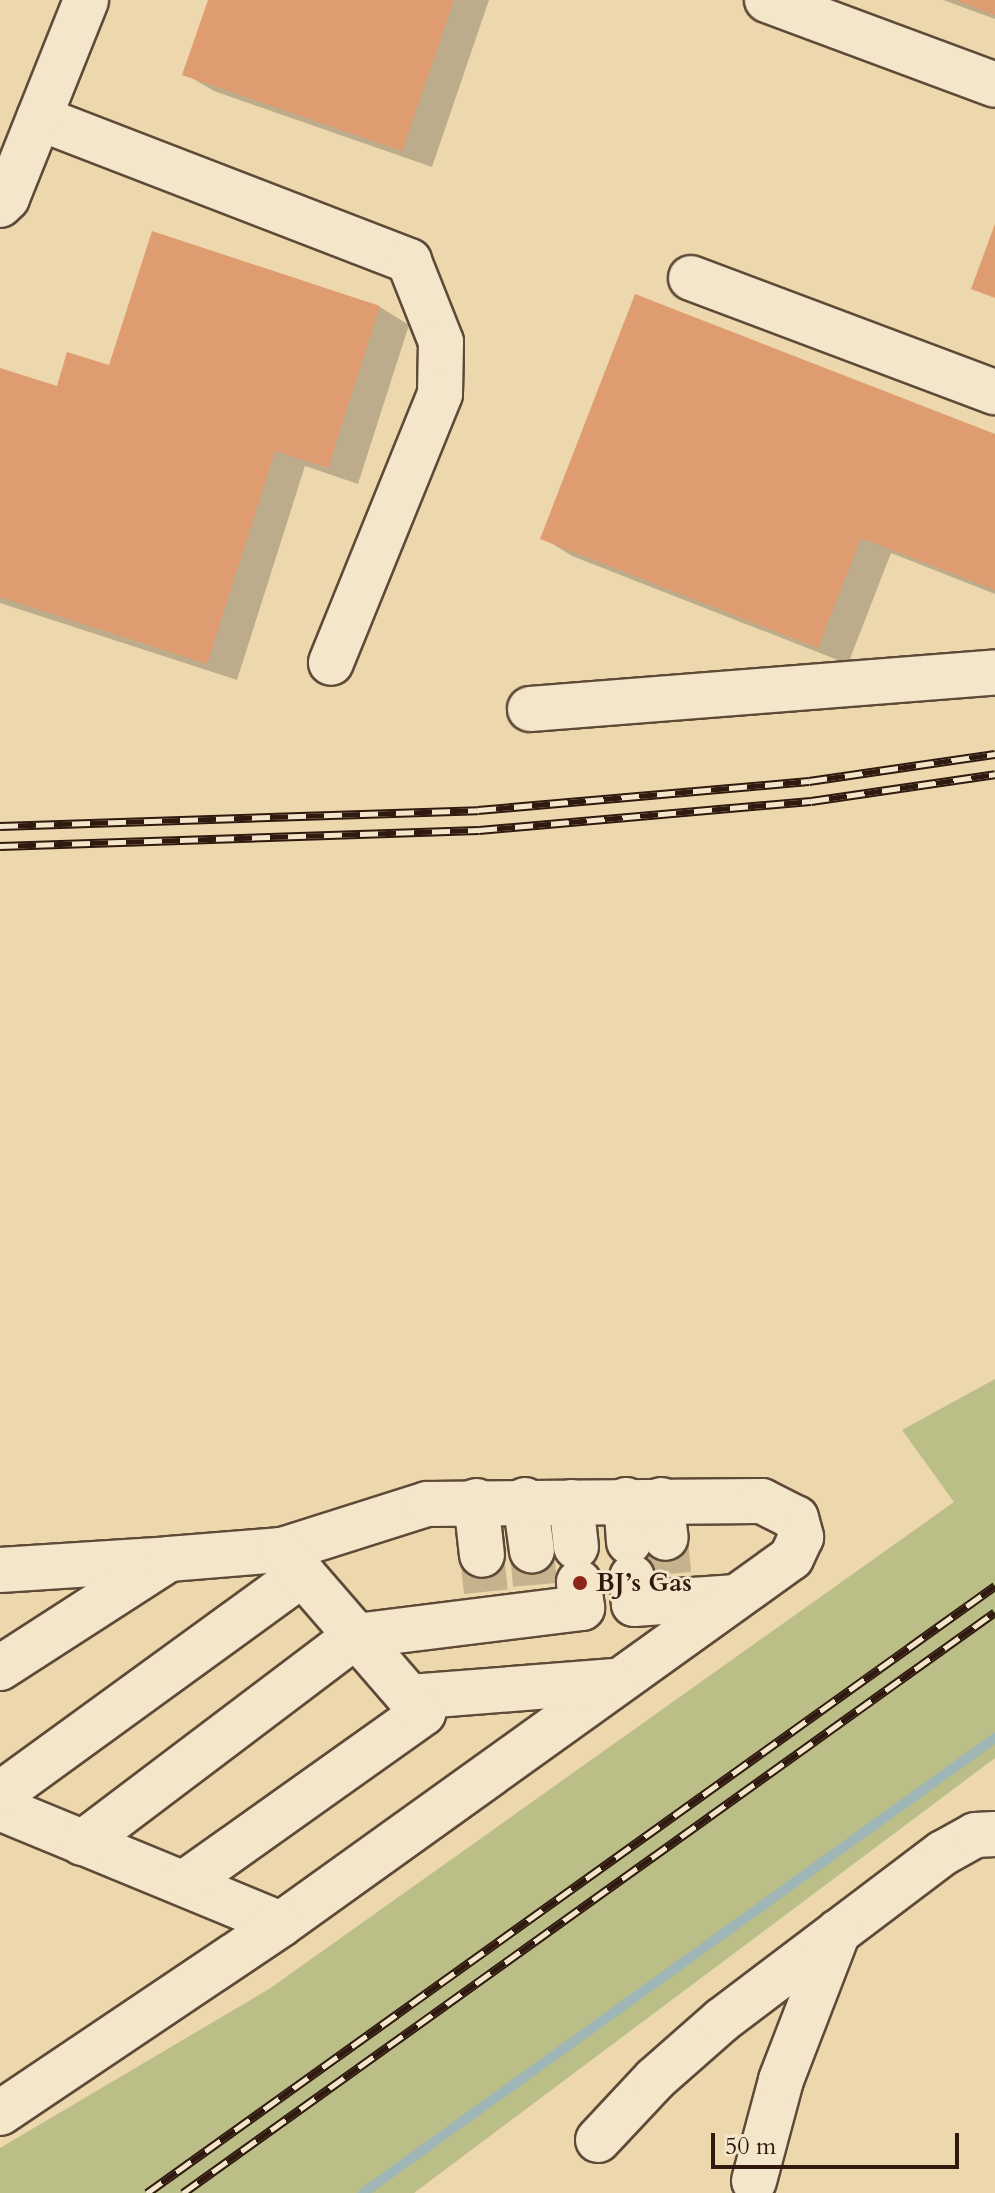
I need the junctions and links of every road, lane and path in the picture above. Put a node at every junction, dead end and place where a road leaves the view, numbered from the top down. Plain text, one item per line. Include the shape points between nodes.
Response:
1 (86, 0) edge
2 (767, 0) edge
3 (995, 85) edge
4 (39, 118) junction
5 (4, 202) edge
6 (691, 278) dead end
7 (995, 392) edge
8 (331, 663) dead end
9 (995, 672) edge
10 (530, 709) dead end
11 (525, 1500) junction
12 (476, 1501) junction
13 (571, 1502) junction
14 (169, 1559) junction
15 (292, 1562) junction
16 (652, 1563) junction
17 (0, 1570) edge
18 (579, 1579) junction
19 (535, 1583) junction
20 (486, 1589) junction
21 (356, 1636) junction
22 (0, 1668) edge
23 (614, 1681) junction
24 (410, 1697) junction
25 (0, 1794) edge
26 (0, 1808) edge
27 (995, 1834) edge
28 (82, 1843) junction
29 (187, 1881) junction
30 (281, 1924) junction
31 (838, 1932) junction
32 (0, 2113) edge
33 (598, 2140) dead end
34 (762, 2189) edge

1 - 4 street
2 - 3 street
4 - 5 street
4 - 8 street via 409,261 441,342 440,394
6 - 7 street
9 - 10 street
11 - 12 street
11 - 13 street
11 - 19 street
12 - 15 street via 427,1504
12 - 20 street
13 - 16 street
13 - 18 street
14 - 15 street
14 - 17 street
14 - 22 street
15 - 21 street
15 - 25 street
16 - 16 street via 735,1597 791,1558 801,1537 796,1518 762,1501
16 - 18 street
16 - 23 street
18 - 19 street
19 - 20 street
20 - 21 street
21 - 24 street
21 - 28 street
23 - 24 street
23 - 30 street
24 - 29 street via 423,1713
26 - 28 street
27 - 31 street via 975,1835 943,1853
28 - 29 street
29 - 30 street
30 - 32 street
31 - 33 street via 722,2020 655,2079
31 - 34 street via 781,2080

